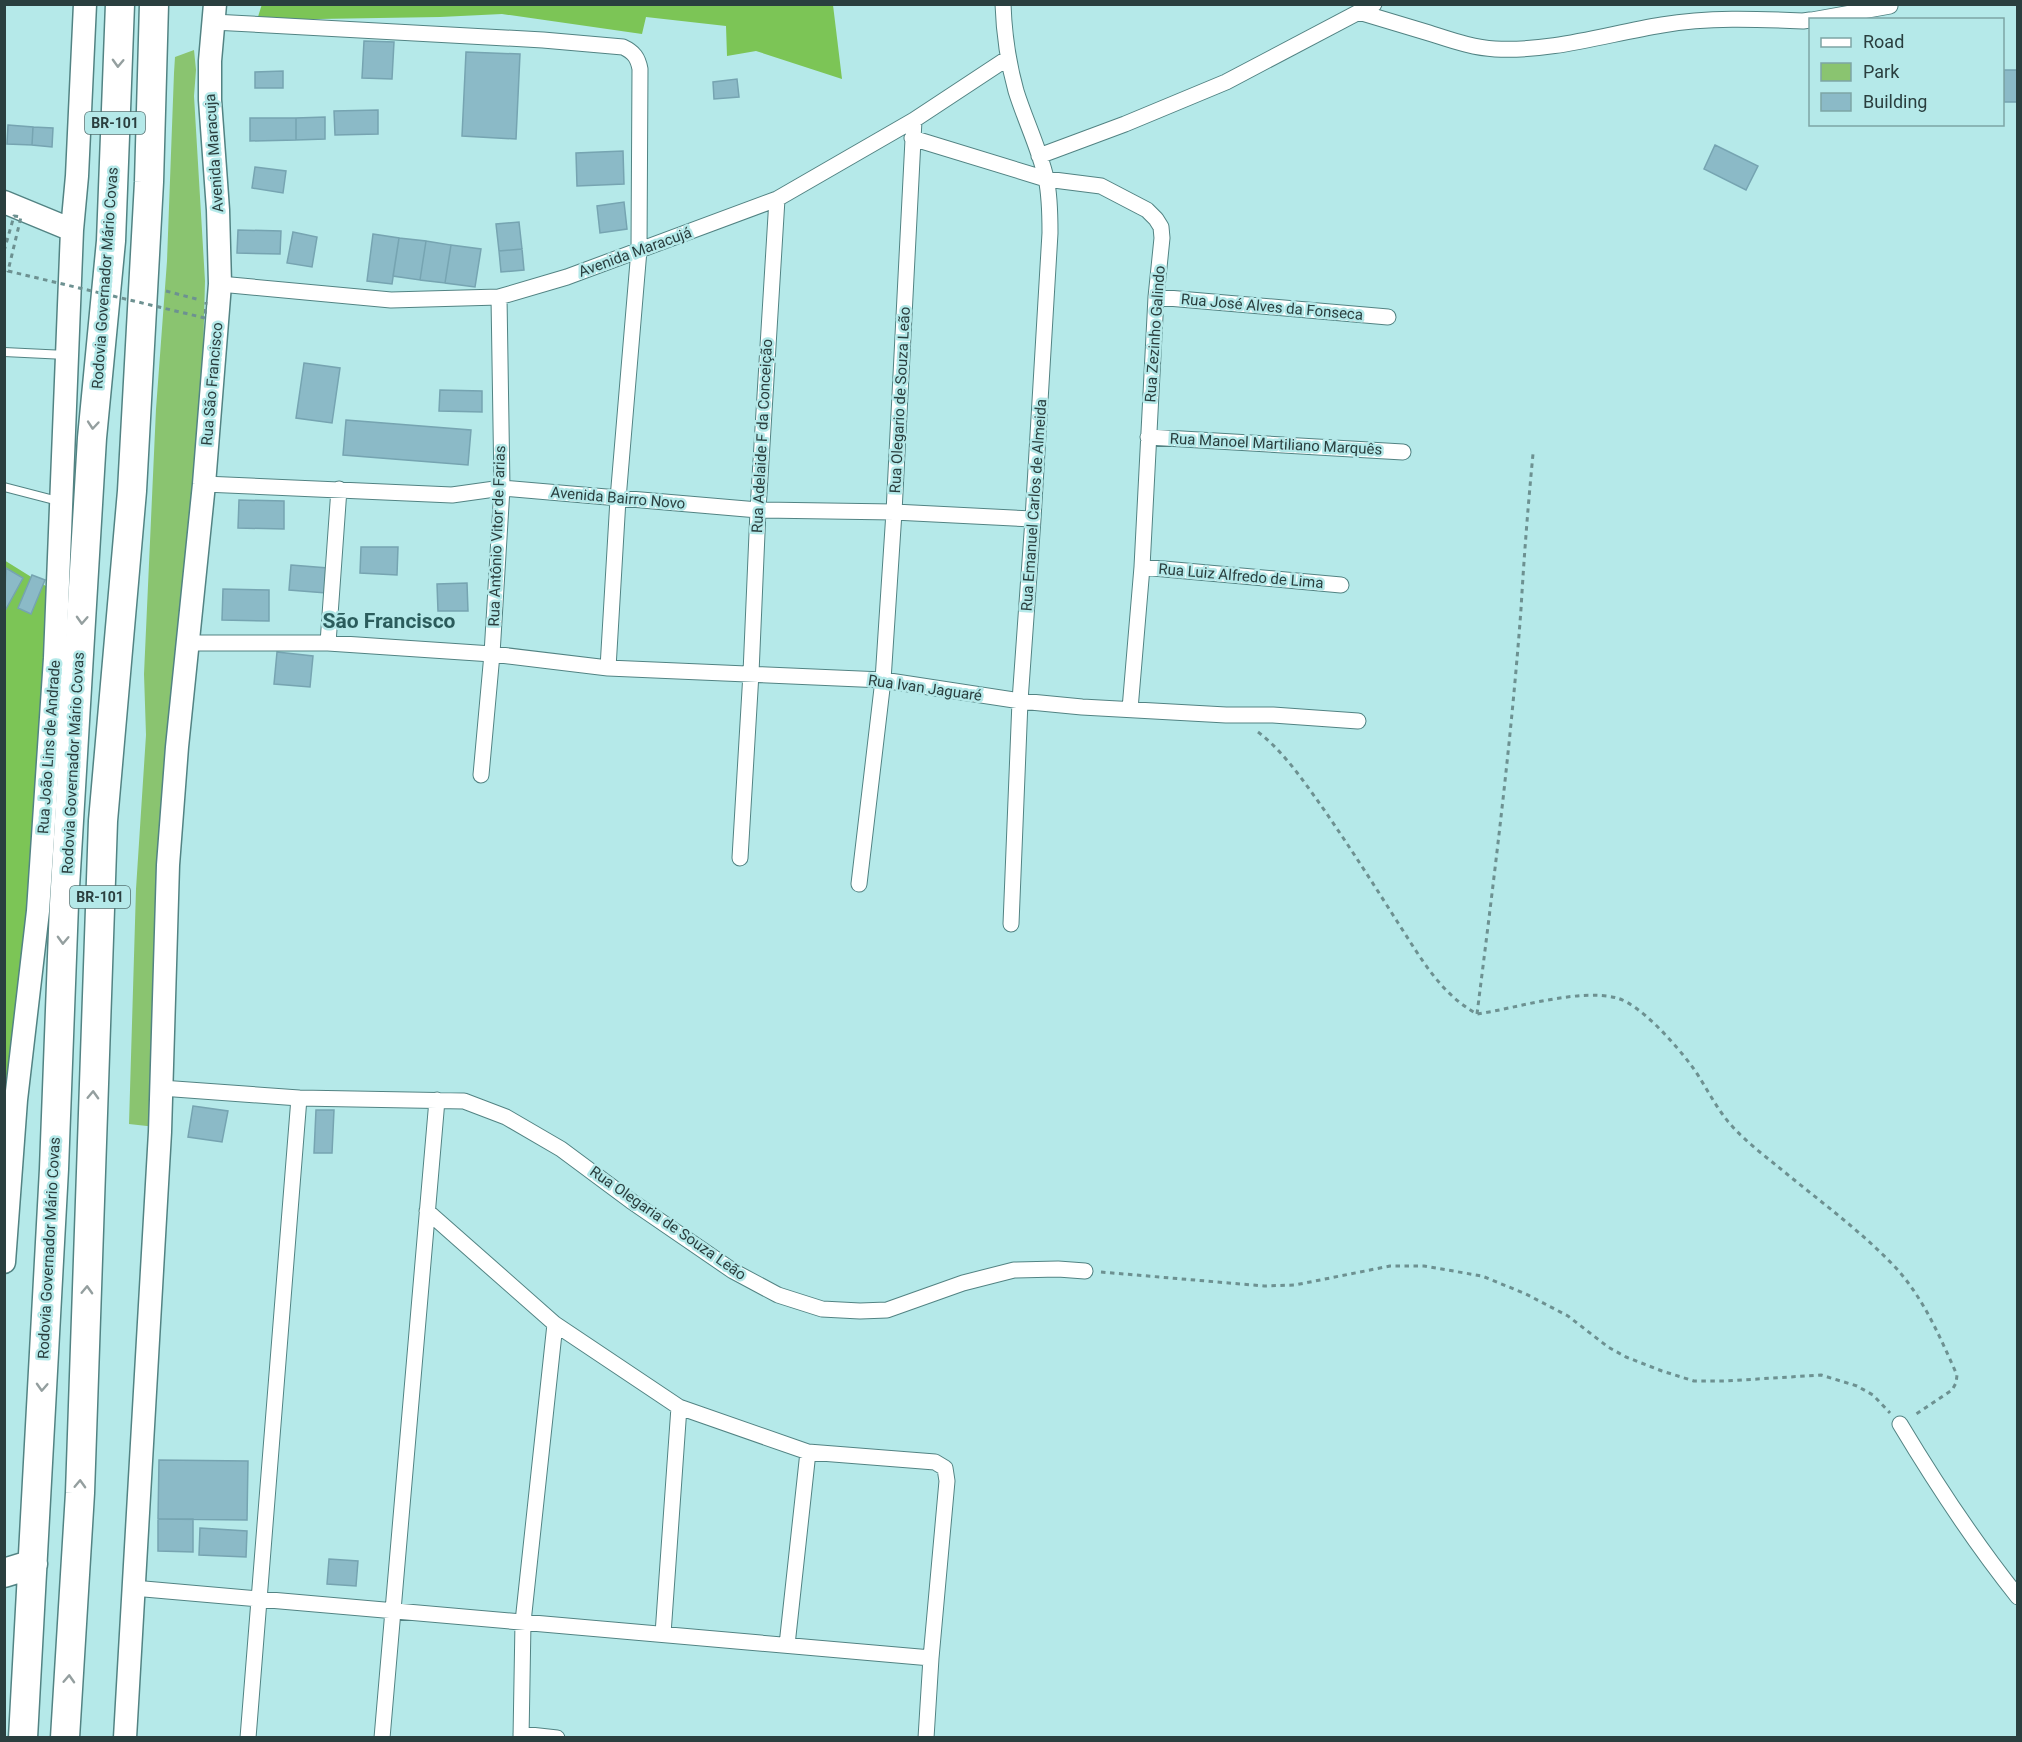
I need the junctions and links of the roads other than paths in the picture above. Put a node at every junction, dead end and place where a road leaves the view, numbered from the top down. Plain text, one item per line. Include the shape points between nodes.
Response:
1 (85, 4) edge
2 (120, 4) edge
3 (154, 4) edge
4 (1003, 4) edge
5 (1374, 4) edge
6 (1890, 6) dead end
7 (1359, 12) junction
8 (214, 13) edge
9 (1822, 18) edge
10 (1809, 20) edge
11 (1008, 58) junction
12 (914, 120) junction
13 (912, 138) junction
14 (1039, 156) junction
15 (1046, 179) junction
16 (777, 199) junction
17 (4, 202) edge
18 (72, 230) junction
19 (639, 250) junction
20 (220, 284) junction
21 (499, 297) junction
22 (1156, 297) junction
23 (1388, 317) dead end
24 (4, 352) edge
25 (67, 356) junction
26 (1148, 437) junction
27 (1403, 452) dead end
28 (204, 484) junction
29 (4, 488) edge
30 (502, 488) junction
31 (339, 489) junction
32 (618, 499) junction
33 (62, 502) junction
34 (758, 510) junction
35 (894, 512) junction
36 (1033, 519) junction
37 (1142, 567) junction
38 (1341, 585) dead end
39 (189, 643) junction
40 (328, 643) junction
41 (492, 654) junction
42 (608, 668) junction
43 (751, 673) junction
44 (883, 680) junction
45 (1020, 701) junction
46 (1130, 709) junction
47 (1358, 721) dead end
48 (481, 775) dead end
49 (740, 858) dead end
50 (859, 884) dead end
51 (1011, 924) dead end
52 (161, 1088) junction
53 (299, 1098) junction
54 (436, 1100) junction
55 (9, 1149) edge
56 (427, 1211) junction
57 (4, 1262) edge
58 (1084, 1271) road end
59 (555, 1324) junction
60 (679, 1407) junction
61 (1900, 1424) road end
62 (808, 1452) junction
63 (33, 1564) junction
64 (4, 1573) edge
65 (133, 1588) junction
66 (2018, 1597) edge
67 (260, 1599) junction
68 (394, 1611) junction
69 (523, 1622) junction
70 (663, 1635) junction
71 (787, 1646) junction
72 (931, 1658) junction
73 (521, 1736) edge
74 (23, 1737) edge
75 (65, 1737) edge
76 (125, 1737) edge
77 (248, 1737) edge
78 (382, 1737) edge
79 (557, 1737) edge
80 (926, 1737) edge

1 - 18 street, Rua João Lins de Andrade
2 -> 63 highway, Rodovia Governador Mário Covas / BR-101 via 111,242 92,438 64,904
75 -> 3 highway, BR-101 via 80,1493 103,821 132,491 149,182
4 - 11 street, Rua Emanuel Carlos de Almeida
5 - 7 street
6 - 9 street
7 - 10 street via 1449,40 1496,49 1532,48 1663,24
7 - 14 street via 1226,82
8 - 19 street via 629,50 639,61 640,69
8 - 20 street, Avenida Maracuja via 210,100
11 - 12 street, Avenida Maracujá
11 - 14 street, Rua Emanuel Carlos de Almeida
12 - 13 street, Rua Olegario de Souza Leão
12 - 16 street, Avenida Maracujá
13 - 15 street, Rua Zezinho Galindo
13 - 35 street, Rua Olegario de Souza Leão
14 - 15 street, Rua Emanuel Carlos de Almeida
15 - 22 street, Rua Zezinho Galindo via 1101,186 1147,210 1156,219 1162,238
15 - 36 street, Rua Emanuel Carlos de Almeida via 1050,233
16 - 19 street, Avenida Maracujá
16 - 34 street, Rua Adelaide F da Conceição
17 - 18 street
18 - 25 street, Rua João Lins de Andrade
19 - 21 street, Avenida Maracujá
19 - 32 street
20 - 21 street, Avenida Maracujá via 391,300
20 - 28 street, Rua São Francisco
21 - 30 street, Rua Antônio Vitor de Farias
22 - 23 street, Rua José Alves da Fonseca
22 - 26 street, Rua Zezinho Galindo
24 - 25 lane
25 - 33 street, Rua João Lins de Andrade
26 - 27 street, Rua Manoel Martiliano Marquês
26 - 37 street, Rua Zezinho Galindo
28 - 31 street, Avenida Bairro Novo
28 - 39 street, Rua São Francisco
29 - 33 lane
30 - 31 street, Avenida Bairro Novo via 452,495
30 - 32 street, Avenida Bairro Novo
30 - 41 street, Rua Antônio Vitor de Farias
31 - 40 street
32 - 34 street, Avenida Bairro Novo
32 - 42 street
33 - 55 street, Rua João Lins de Andrade via 39,900
34 - 35 street, Avenida Bairro Novo
34 - 43 street, Rua Adelaide F da Conceição
35 - 36 street, Avenida Bairro Novo
35 - 44 street, Rua Olegario de Souza Leão
36 - 45 street, Rua Emanuel Carlos de Almeida
37 - 38 street, Rua Luiz Alfredo de Lima
37 - 46 street, Rua Zezinho Galindo
39 - 40 street, Rua Ivan Jaguaré
39 - 52 street, Rua São Francisco via 168,864
40 - 41 street, Rua Ivan Jaguaré
41 - 42 street, Rua Ivan Jaguaré
41 - 48 street, Rua Antônio Vitor de Farias
42 - 43 street, Rua Ivan Jaguaré
43 - 44 street, Rua Ivan Jaguaré
43 - 49 street, Rua Adelaide F da Conceição
44 - 45 street, Rua Ivan Jaguaré
44 - 50 street, Rua Olegario de Souza Leão
45 - 46 street, Rua Ivan Jaguaré
45 - 51 street, Rua Emanuel Carlos de Almeida
46 - 47 street, Rua Ivan Jaguaré
52 - 53 street, Rua Olegaria de Souza Leão
52 - 65 street, Rua São Francisco
53 - 54 street, Rua Olegaria de Souza Leão
53 - 67 street
54 - 56 street
54 - 58 street, Rua Olegaria de Souza Leão via 464,1101 506,1117 561,1149 733,1271 778,1294 822,1309 887,1310 1014,1270
55 - 57 street, Rua João Lins de Andrade
56 - 59 street
56 - 68 street
59 - 60 street
59 - 69 street
60 - 62 street
60 - 70 street
61 - 66 street via 1931,1476
62 - 71 street
62 - 72 street via 935,1462 945,1468
63 - 64 highway
63 - 74 highway, Rodovia Governador Mário Covas / BR-101
65 - 67 street
65 - 76 street, Rua São Francisco
67 - 68 street
67 - 77 street
68 - 69 street
68 - 78 street
69 - 70 street
69 - 73 street
70 - 71 street
71 - 72 street
72 - 80 street
73 - 79 street

